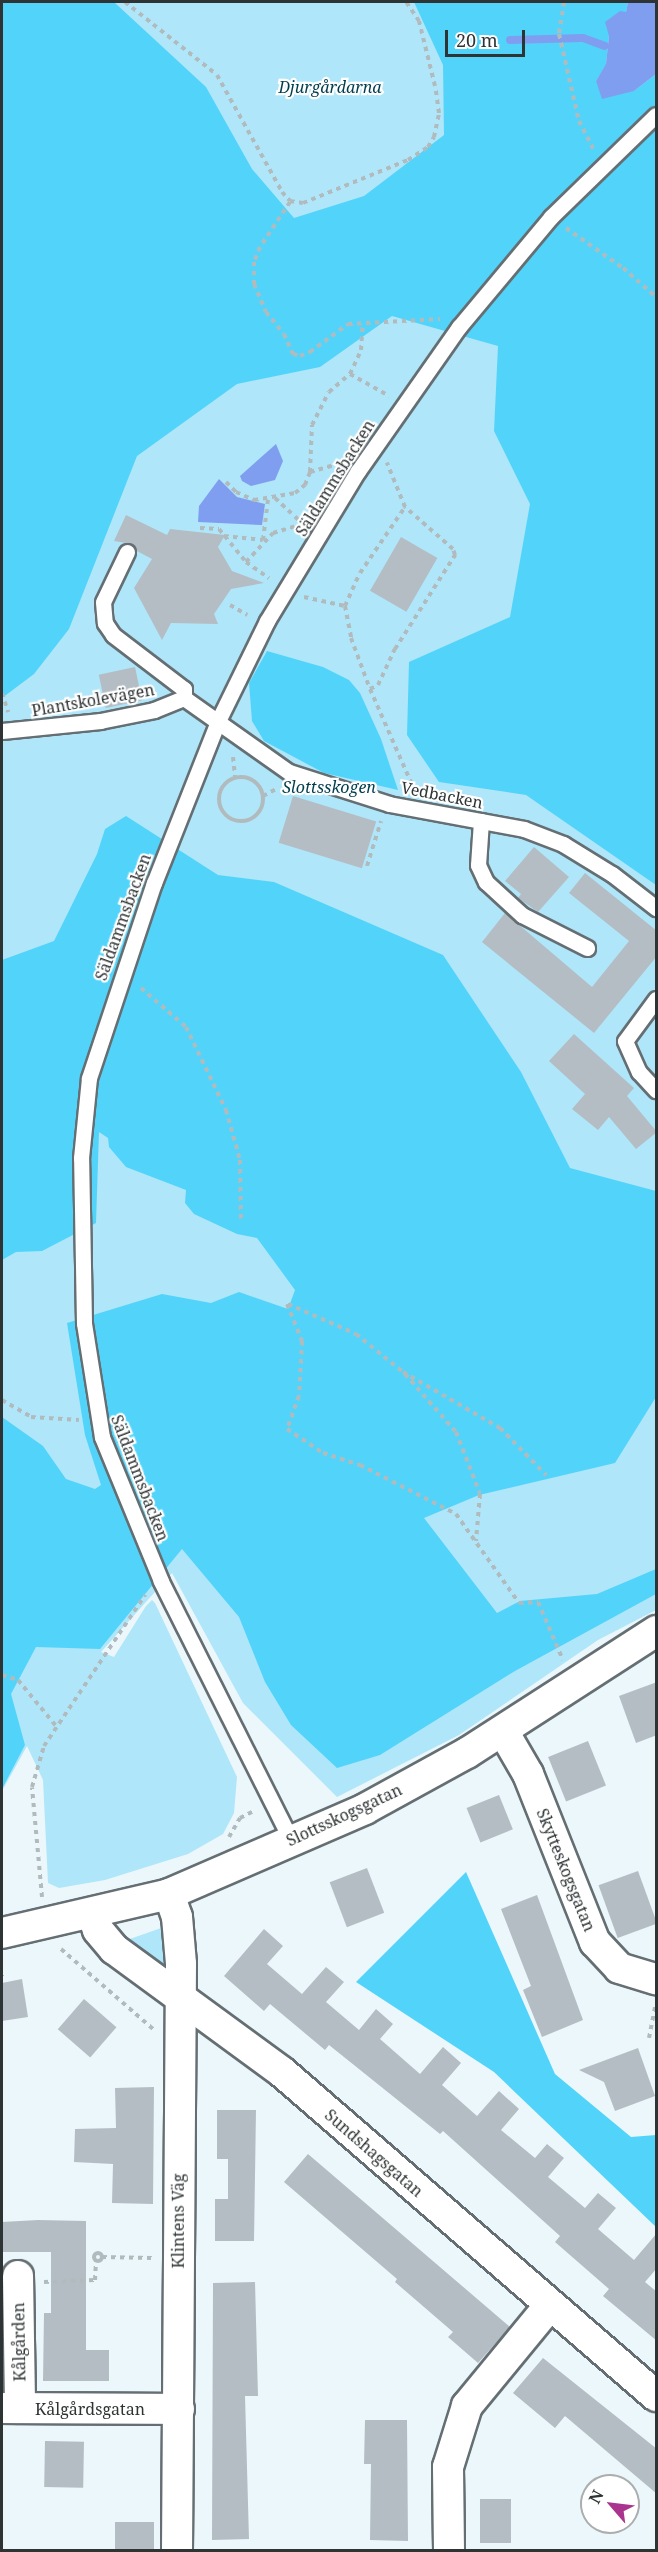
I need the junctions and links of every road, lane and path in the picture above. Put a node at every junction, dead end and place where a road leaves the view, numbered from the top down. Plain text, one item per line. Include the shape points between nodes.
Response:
1 (125, 2) edge
2 (406, 2) edge
3 (564, 2) edge
4 (657, 115) edge
5 (601, 166) junction
6 (290, 201) junction
7 (551, 217) junction
8 (657, 297) edge
9 (363, 322) junction
10 (459, 327) junction
11 (350, 374) junction
12 (400, 408) junction
13 (372, 451) junction
14 (226, 482) dead end
15 (268, 498) junction
16 (405, 507) junction
17 (302, 524) dead end
18 (200, 528) dead end
19 (295, 528) dead end
20 (224, 536) junction
21 (263, 540) junction
22 (127, 552) dead end
23 (246, 562) junction
24 (286, 590) junction
25 (345, 606) junction
26 (370, 689) junction
27 (184, 698) junction
28 (218, 721) junction
29 (2, 731) edge
30 (240, 777) joint
31 (386, 803) junction
32 (423, 810) junction
33 (481, 821) junction
34 (367, 866) dead end
35 (657, 908) edge
36 (587, 948) dead end
37 (121, 974) junction
38 (657, 999) edge
39 (657, 1090) edge
40 (241, 1220) dead end
41 (403, 1371) junction
42 (2, 1400) edge
43 (98, 1416) junction
44 (546, 1475) dead end
45 (476, 1542) junction
46 (161, 1581) junction
47 (657, 1631) edge
48 (2, 1675) edge
49 (574, 1682) junction
50 (56, 1726) junction
51 (503, 1731) junction
52 (273, 1801) junction
53 (291, 1840) junction
54 (223, 1842) dead end
55 (39, 1882) dead end
56 (169, 1894) junction
57 (52, 1897) dead end
58 (34, 1900) dead end
59 (92, 1914) junction
60 (2, 1934) edge
61 (52, 1948) dead end
62 (657, 1979) edge
63 (179, 1996) junction
64 (657, 1999) edge
65 (649, 2038) dead end
66 (178, 2042) junction
67 (178, 2258) junction
68 (18, 2279) joint
69 (549, 2307) junction
70 (657, 2396) edge
71 (11, 2408) edge
72 (179, 2409) junction
73 (177, 2550) edge
74 (449, 2550) edge

1 - 6 path via 217,75
2 - 6 path via 419,21 435,86 438,124 428,147 408,160 316,201
3 - 5 path via 559,34 579,121
4 - 5 lane, Säldammsbacken
5 - 7 lane, Säldammsbacken
6 - 9 path via 267,233 254,262 254,284 266,312 284,334 293,354 300,356 348,324
7 - 8 path
7 - 10 lane, Säldammsbacken
9 - 10 path via 446,319
9 - 11 path via 361,350
10 - 12 lane, Säldammsbacken
11 - 12 path via 387,394
11 - 15 path via 329,392 312,425 310,472 304,485 295,493
12 - 13 lane, Säldammsbacken
13 - 16 path via 390,466
13 - 24 lane, Säldammsbacken
14 - 15 path via 236,492 254,500
15 - 17 path via 276,498
15 - 21 path
16 - 25 path via 360,573
16 - 26 path via 453,549 454,555 395,649 378,685
18 - 20 path via 219,529
19 - 21 path via 273,533
20 - 21 path
20 - 23 path
21 - 23 path
22 - 27 lane via 103,602 105,623 113,635 184,689
23 - 24 path
24 - 25 path
24 - 28 lane, Säldammsbacken via 243,665
25 - 26 path via 351,638
26 - 32 path
27 - 28 lane
27 - 29 lane, Plantskolevägen via 154,710 100,721
28 - 31 lane, Vedbacken via 289,772
28 - 37 lane, Säldammsbacken
30 - 30 path via 225,783 218,797 226,816 241,822 256,816 263,801 259,786
31 - 32 lane, Vedbacken
31 - 34 path
32 - 33 lane, Vedbacken
33 - 35 lane, Vedbacken via 524,829 563,844
33 - 36 lane via 478,865 486,882 522,915
37 - 40 path via 186,1027 229,1120 240,1160
37 - 43 lane, Säldammsbacken via 83,1110 84,1323
38 - 39 lane via 625,1041 639,1072
41 - 44 path via 500,1428
41 - 45 path via 456,1432 480,1494
41 - 45 path via 356,1334 287,1304 302,1341 299,1396 287,1429 323,1453 360,1465 456,1514
42 - 43 path via 31,1416 73,1421
43 - 46 lane, Säldammsbacken via 106,1446
45 - 49 path via 519,1603 538,1602
46 - 50 path via 148,1591 105,1660
46 - 52 lane, Säldammsbacken
47 - 49 street, Slottsskogsgatan
48 - 50 path via 18,1680
49 - 51 street, Slottsskogsgatan
50 - 55 path via 44,1746 32,1787
51 - 53 street, Slottsskogsgatan via 365,1809
51 - 62 street, Skytteskogsgatan via 528,1774 595,1942 619,1968
52 - 53 lane, Säldammsbacken
52 - 54 path via 240,1818
53 - 56 street, Slottsskogsgatan
56 - 59 street, Slottsskogsgatan
56 - 63 street, Klintens Väg via 177,1917
57 - 58 path
59 - 60 street, Slottsskogsgatan
59 - 63 street, Sundshagsgatan via 98,1930 114,1949
61 - 66 path via 65,1950 160,2036 163,2043
63 - 66 street, Klintens Väg
63 - 69 street, Sundshagsgatan via 282,2072
64 - 65 path
66 - 67 street, Klintens Väg
67 - 68 path via 102,2257 96,2260 95,2280
67 - 72 street, Klintens Väg
68 - 71 street, Kålgården
69 - 70 street, Sundshagsgatan
69 - 74 street via 467,2406 448,2467
71 - 72 street, Kålgårdsgatan
72 - 73 street, Klintens Väg

